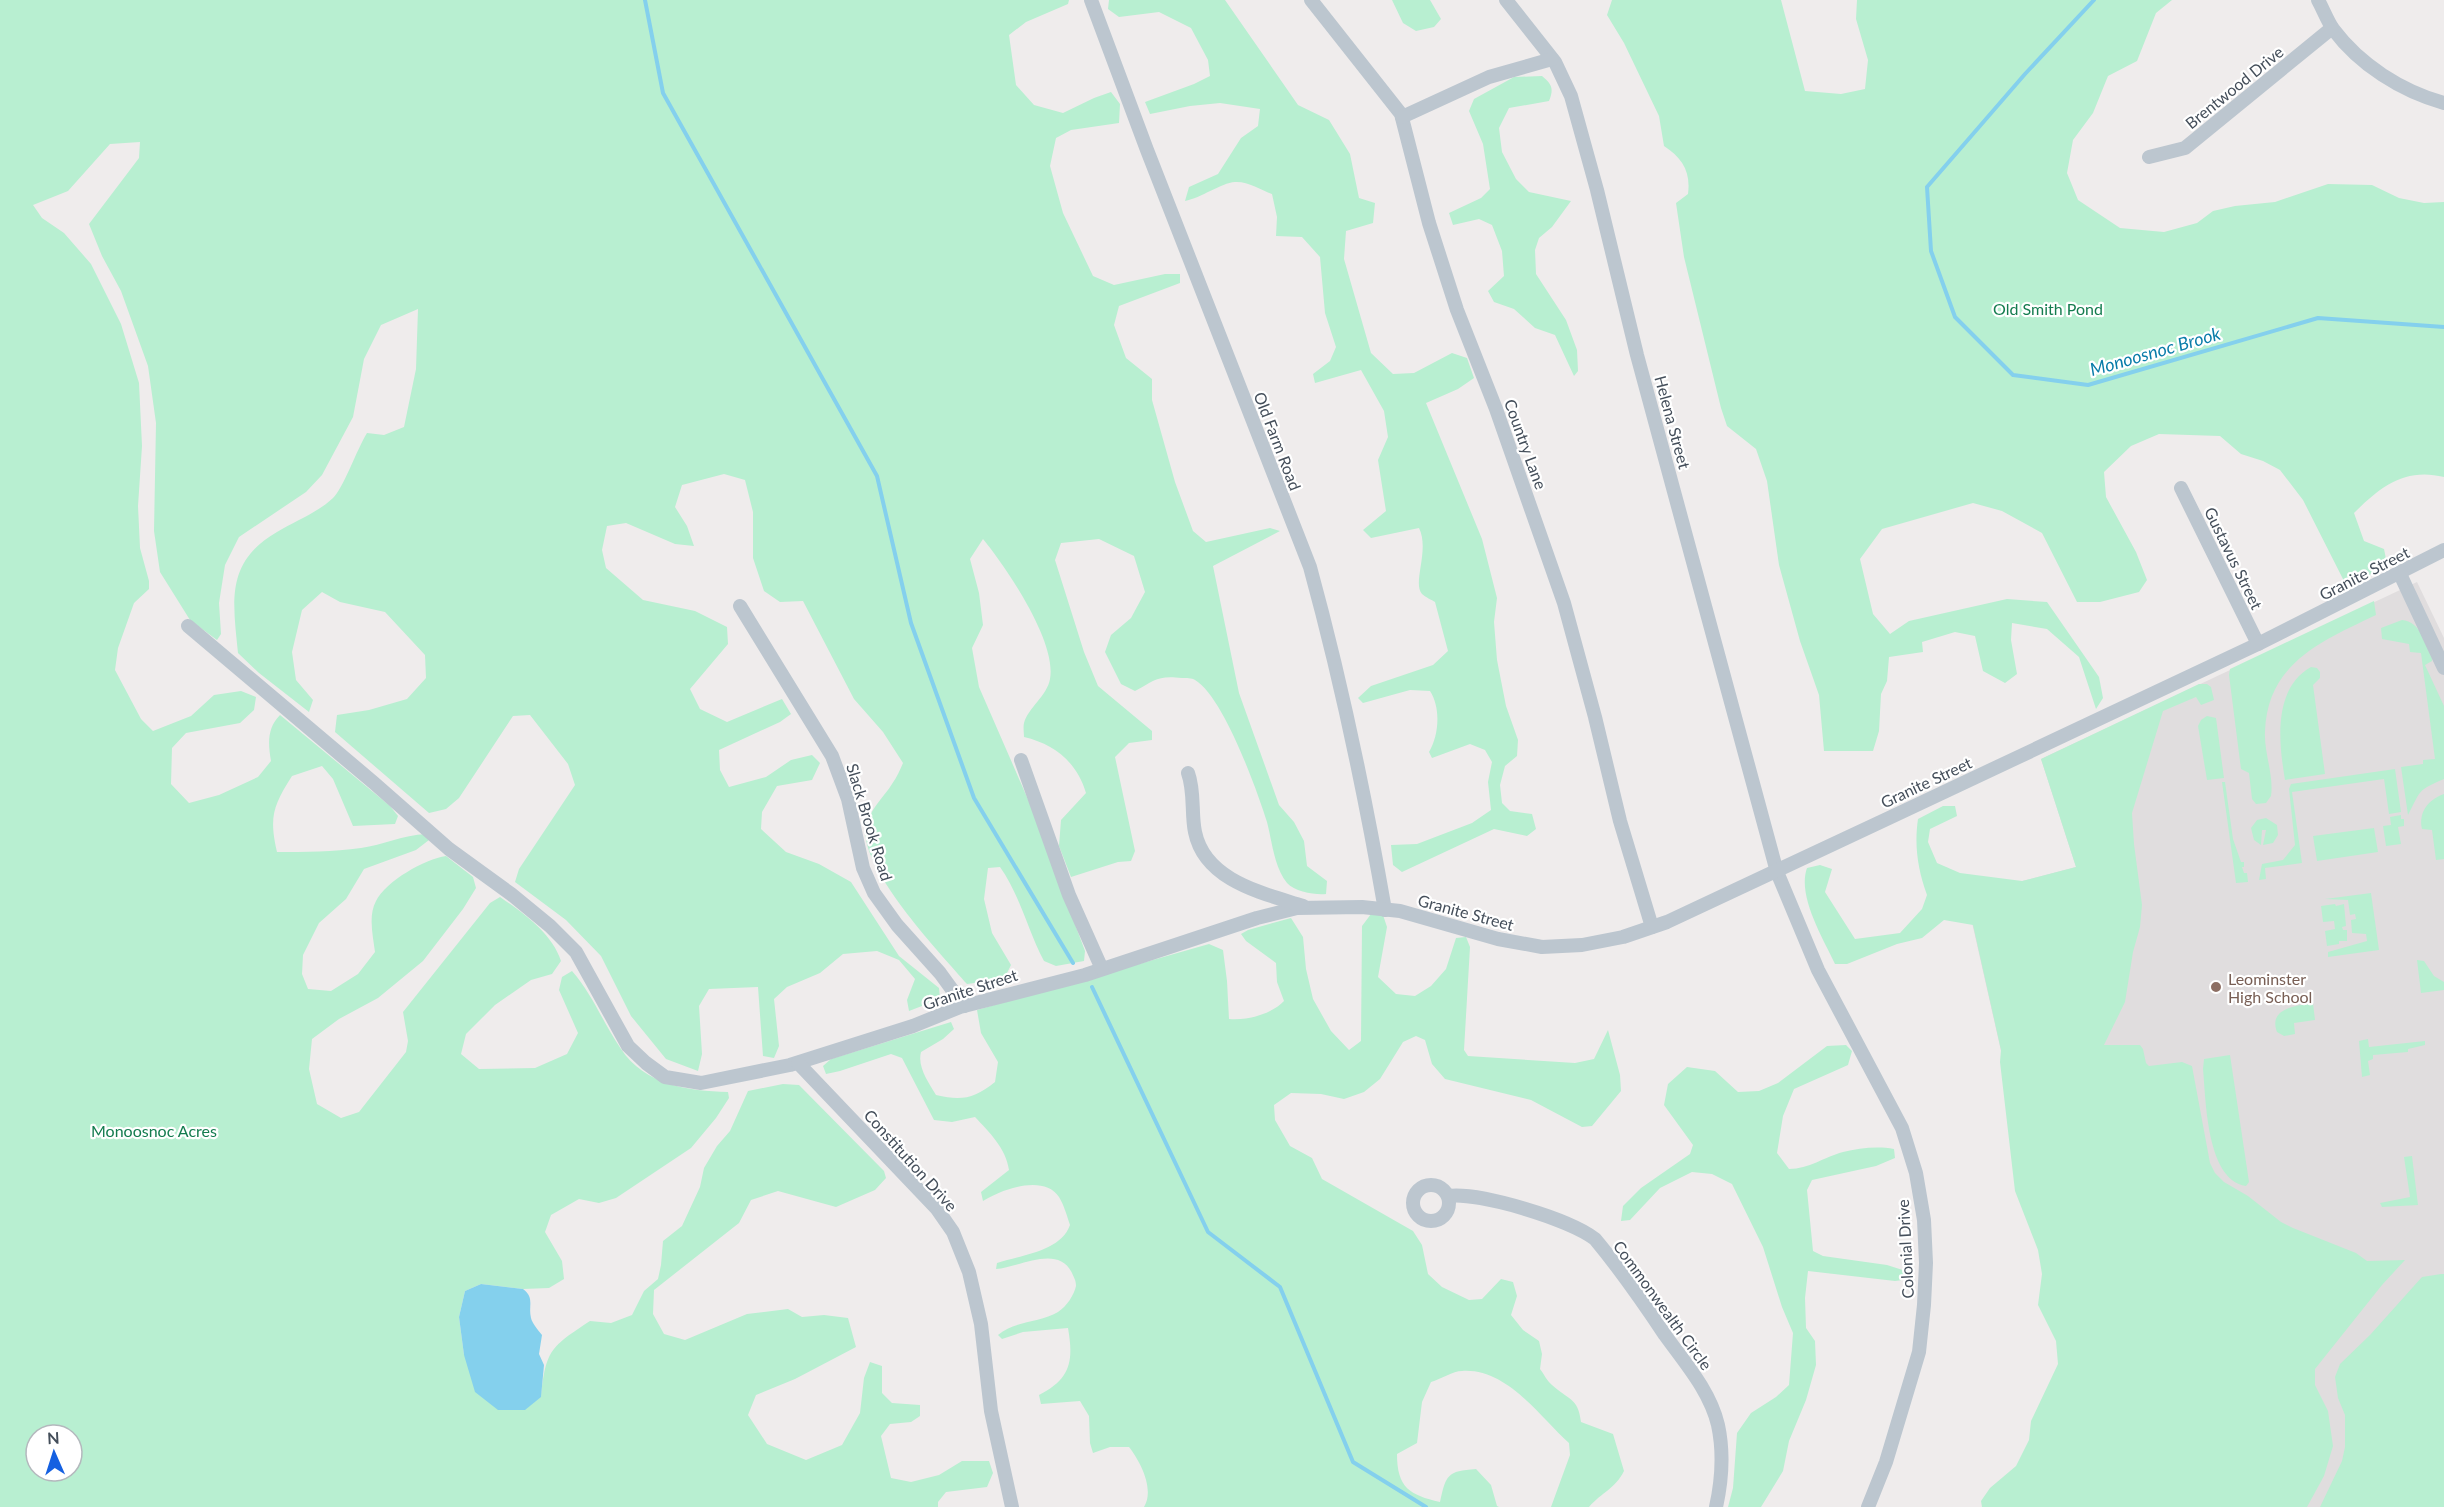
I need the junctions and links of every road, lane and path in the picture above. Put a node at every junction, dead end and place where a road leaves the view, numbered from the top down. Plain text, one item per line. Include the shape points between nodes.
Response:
1 (1091, 0) edge
2 (1311, 0) edge
3 (1506, 0) edge
4 (2318, 0) edge
5 (2332, 28) junction
6 (1552, 59) junction
7 (2444, 103) edge
8 (1402, 117) junction
9 (2149, 157) dead end
10 (2181, 488) dead end
11 (2444, 550) edge
12 (2400, 574) junction
13 (740, 606) dead end
14 (188, 626) dead end
15 (2258, 644) junction
16 (2444, 668) edge
17 (1021, 760) dead end
18 (1188, 773) dead end
19 (1776, 869) junction
20 (1308, 908) junction
21 (1385, 910) junction
22 (1652, 927) junction
23 (1102, 969) junction
24 (964, 1005) junction
25 (798, 1063) junction
26 (1448, 1196) dead end
27 (1012, 1507) edge
28 (1716, 1507) edge
29 (1868, 1507) edge

1 - 21 street, Old Farm Road via 1310,567 1368,812
2 - 8 street, Country Lane
3 - 6 street, Helena Street
4 - 5 street
5 - 7 street via 2381,75
5 - 9 street, Brentwood Drive via 2184,148
6 - 8 street via 1489,77
6 - 19 street, Helena Street via 1571,96 1597,190 1637,356
8 - 22 street, Country Lane via 1429,223 1457,310 1564,603 1620,821
10 - 15 street, Gustavus Street
11 - 12 street, Granite Street
12 - 15 street, Granite Street
12 - 16 street
13 - 24 street, Slack Brook Road via 832,756 848,800 863,868 874,893
14 - 25 street, Granite Street via 449,849 550,926 576,952 628,1046 665,1077 701,1083
15 - 19 street, Granite Street
17 - 23 street via 1069,895
18 - 20 street via 1195,832 1206,858 1249,888
19 - 22 street, Granite Street
19 - 29 street, Colonial Drive via 1818,970 1902,1128 1916,1173 1924,1220 1924,1305 1919,1352 1886,1462
20 - 21 street, Granite Street
20 - 23 street, Granite Street via 1257,918
21 - 22 street, Granite Street via 1498,939 1542,946 1582,945
23 - 24 street, Granite Street
24 - 25 street, Granite Street via 913,1026
25 - 27 street, Constitution Drive via 937,1209 953,1232 969,1272 981,1324 991,1411
26 - 28 street, Commonwealth Circle via 1469,1196 1536,1214 1566,1223 1595,1239 1710,1402 1722,1456

